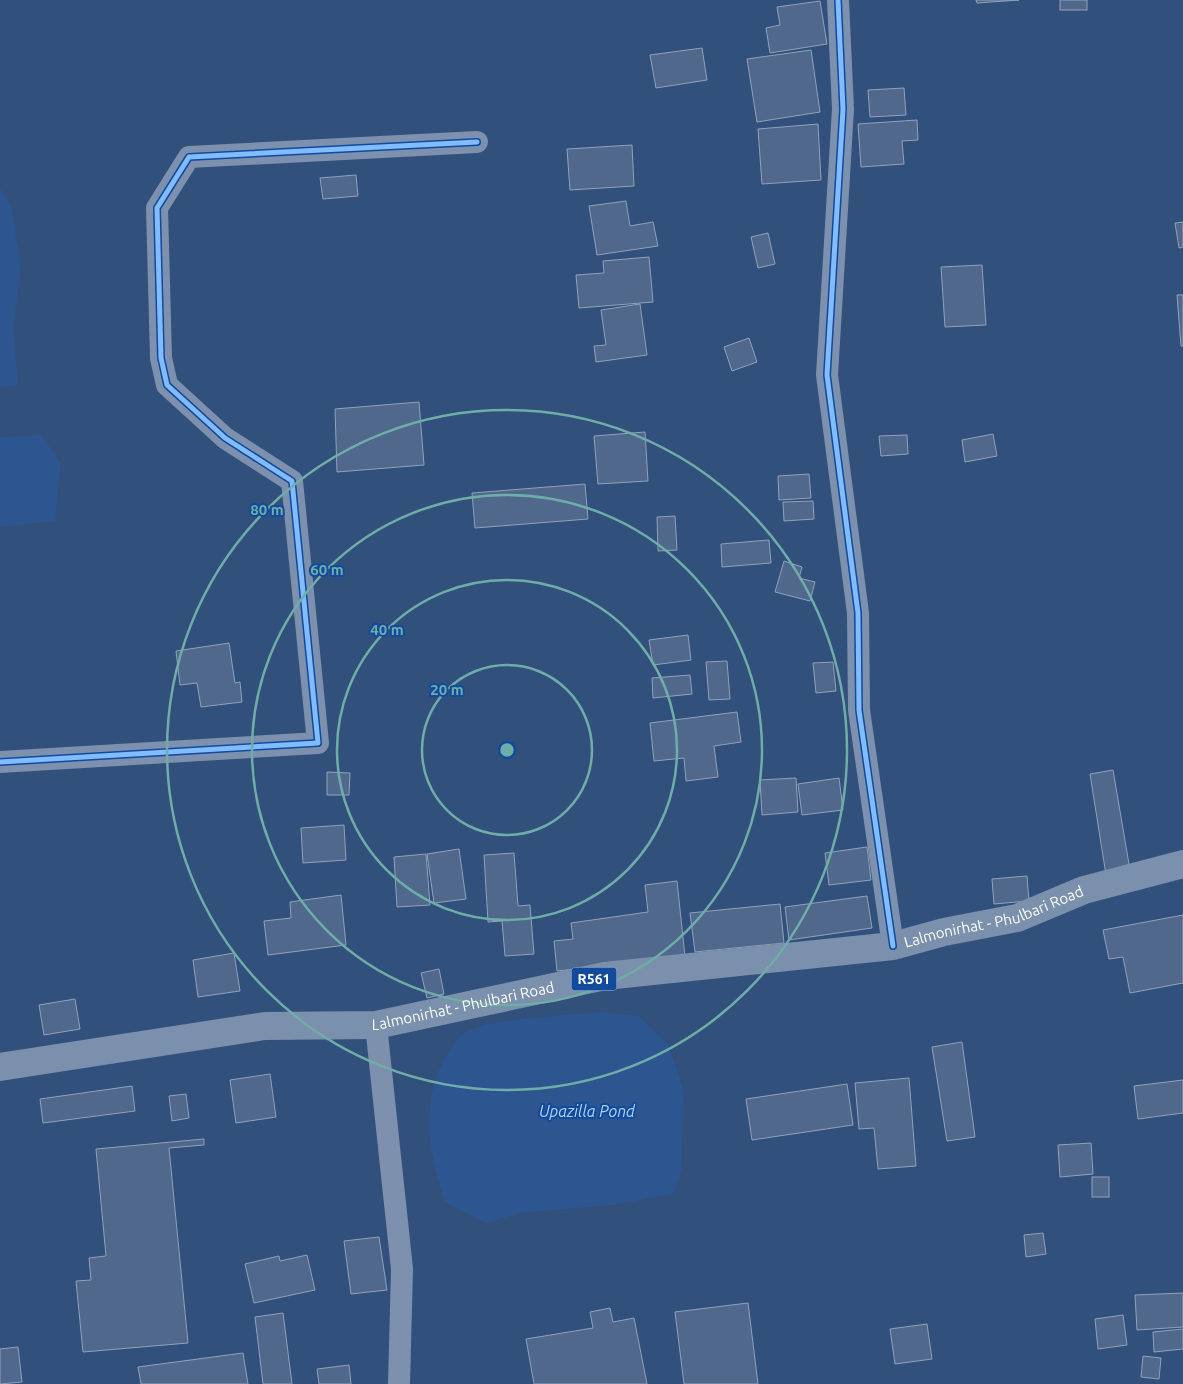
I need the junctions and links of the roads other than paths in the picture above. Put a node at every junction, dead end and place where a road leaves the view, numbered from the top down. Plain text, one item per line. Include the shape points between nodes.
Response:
1 (838, 0) edge
2 (476, 142) dead end
3 (0, 762) edge
4 (1183, 864) edge
5 (893, 946) junction
6 (376, 1025) junction
7 (0, 1068) edge
8 (399, 1384) edge

1 - 5 street via 843,109 827,375 858,613 859,710
2 - 3 street via 189,157 157,208 161,358 167,385 225,438 292,481 318,743
4 - 5 main road, Lalmonirhat - Phulbari Road / R561 via 1084,890 1017,918
5 - 6 main road, Lalmonirhat - Phulbari Road / R561 via 605,976
6 - 7 main road, Lalmonirhat - Phulbari Road / R561 via 265,1026
6 - 8 street via 402,1269

